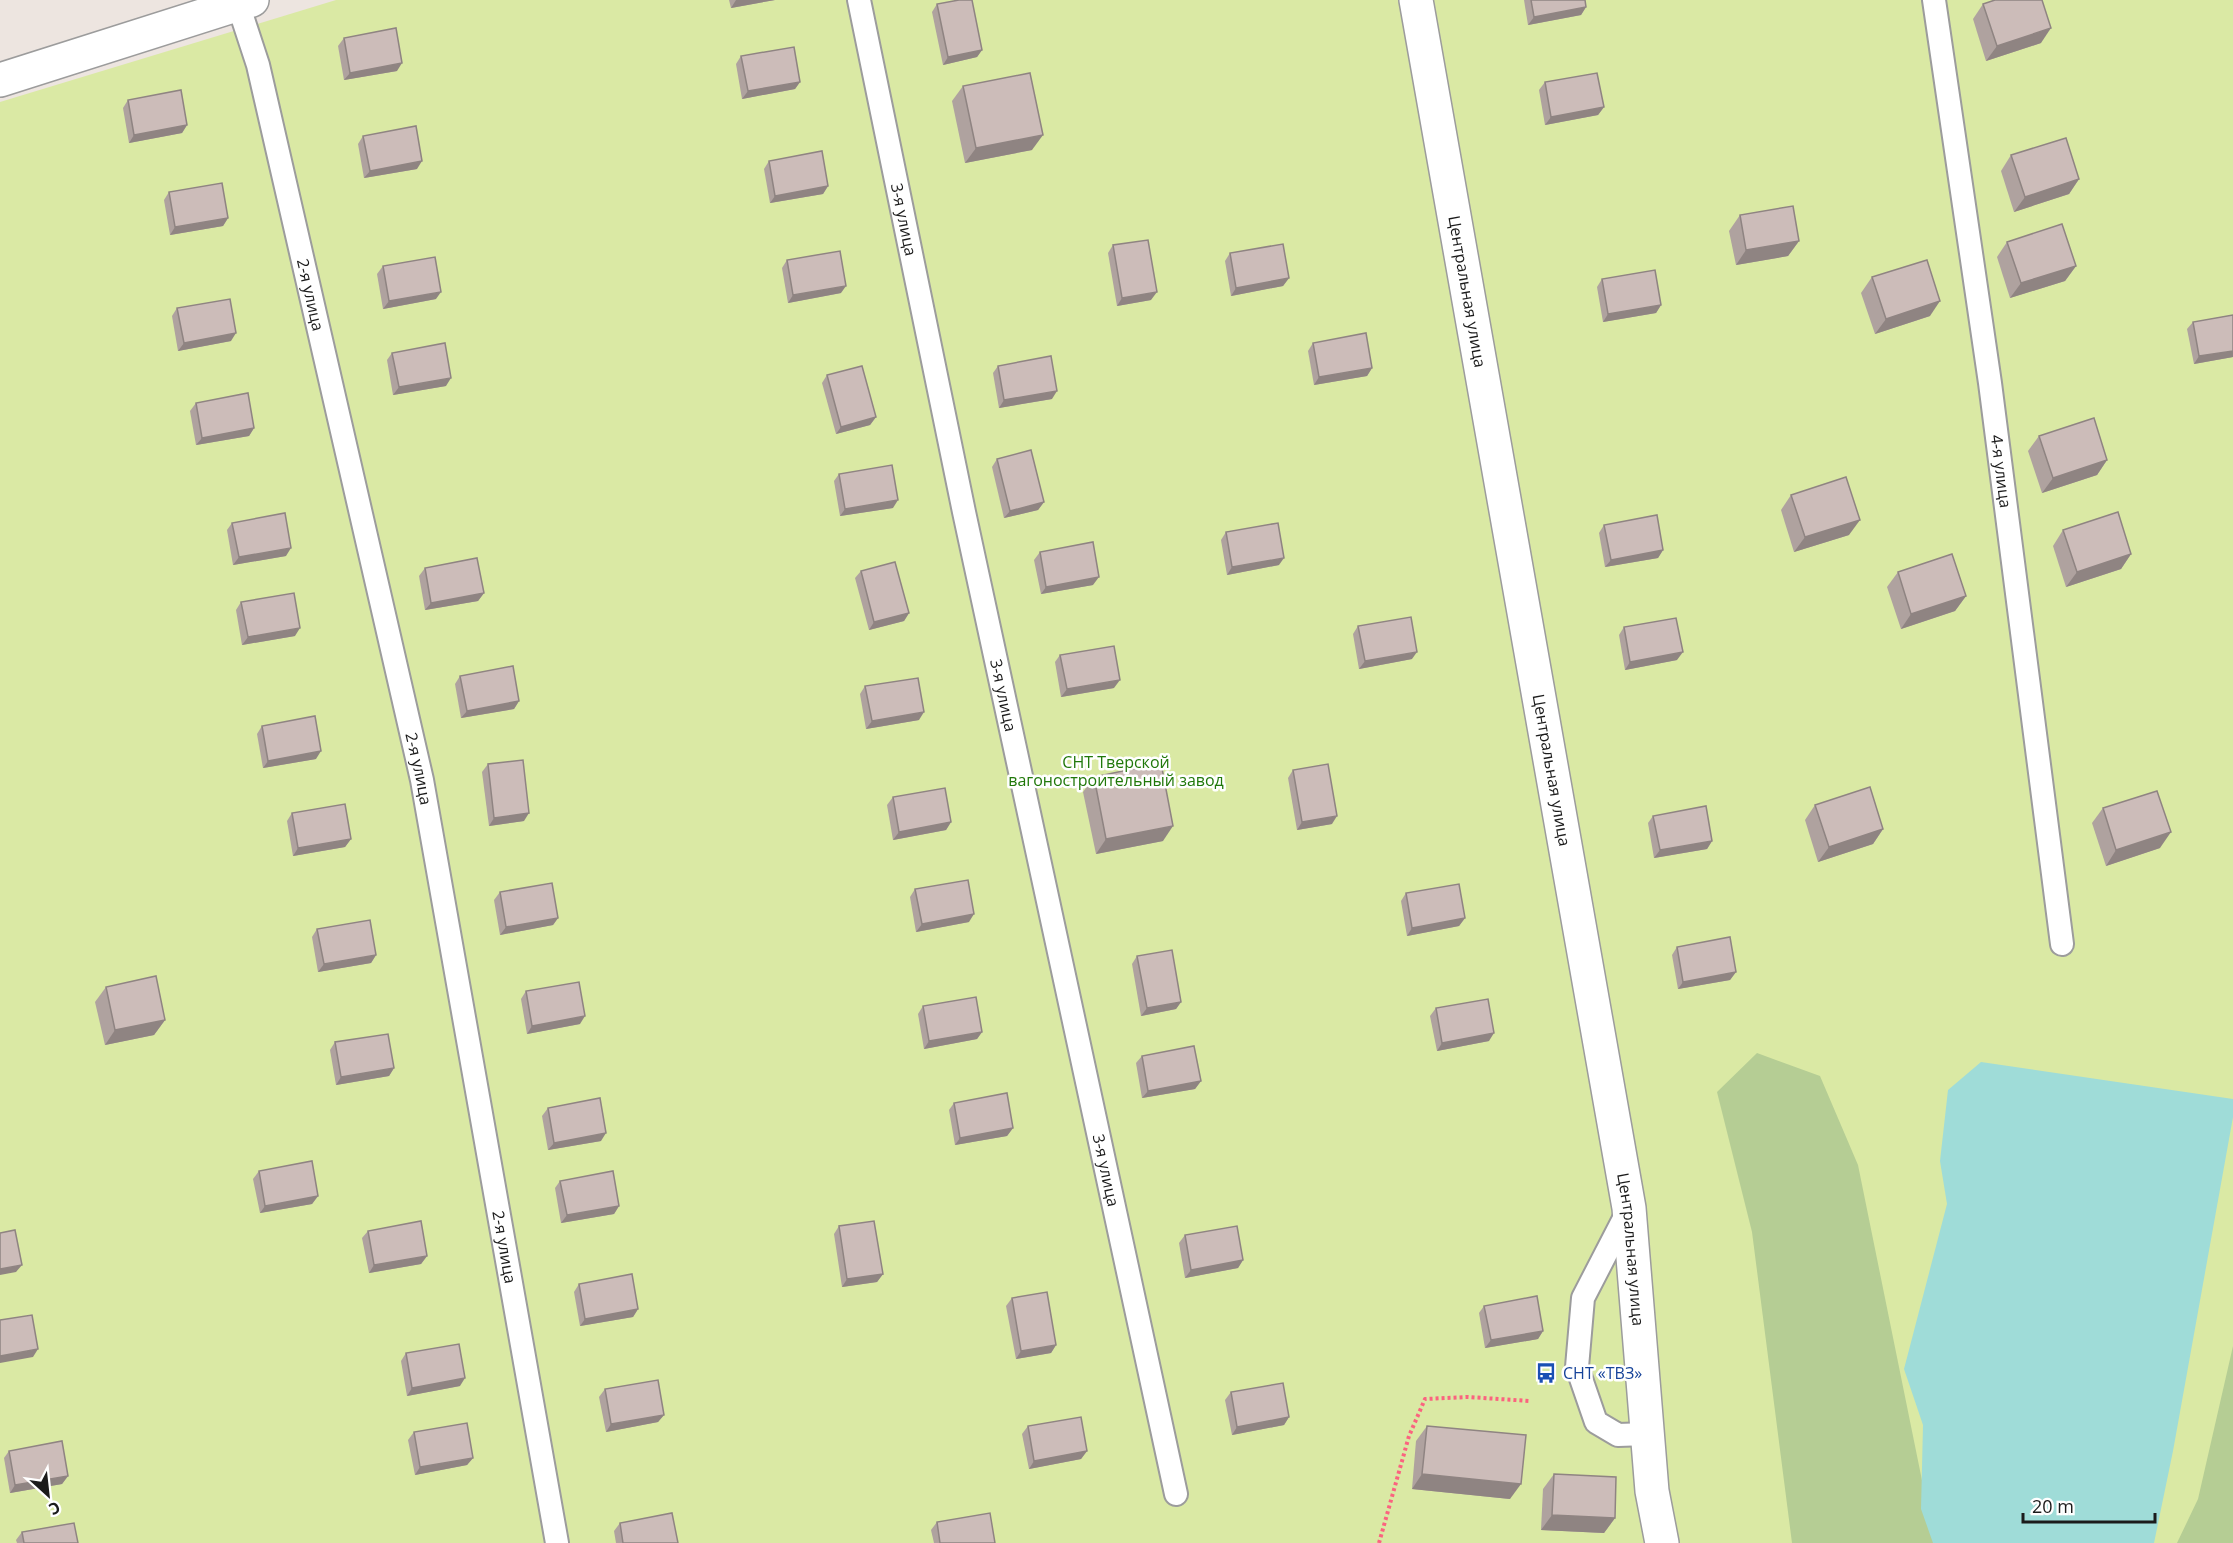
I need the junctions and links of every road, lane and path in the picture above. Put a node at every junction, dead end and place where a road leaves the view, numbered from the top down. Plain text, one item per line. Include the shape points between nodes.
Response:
1 (859, 0) edge
2 (1416, 0) edge
3 (1934, 0) edge
4 (245, 2) edge
5 (0, 80) edge
6 (2062, 944) dead end
7 (1629, 1208) junction
8 (1530, 1401) dead end
9 (1647, 1434) junction
10 (1176, 1494) dead end
11 (557, 1543) edge
12 (1379, 1543) edge
13 (1662, 1543) edge

1 - 10 lane, 3-я улица via 964,512
2 - 7 street, Центральная улица
3 - 6 lane, 4-я улица via 1990,383
4 - 5 street
4 - 11 lane, 2-я улица via 422,780
7 - 9 street, Центральная улица
7 - 9 lane via 1583,1298 1577,1367 1596,1422 1618,1435
8 - 12 path via 1425,1399 1409,1436
9 - 13 street, Центральная улица

